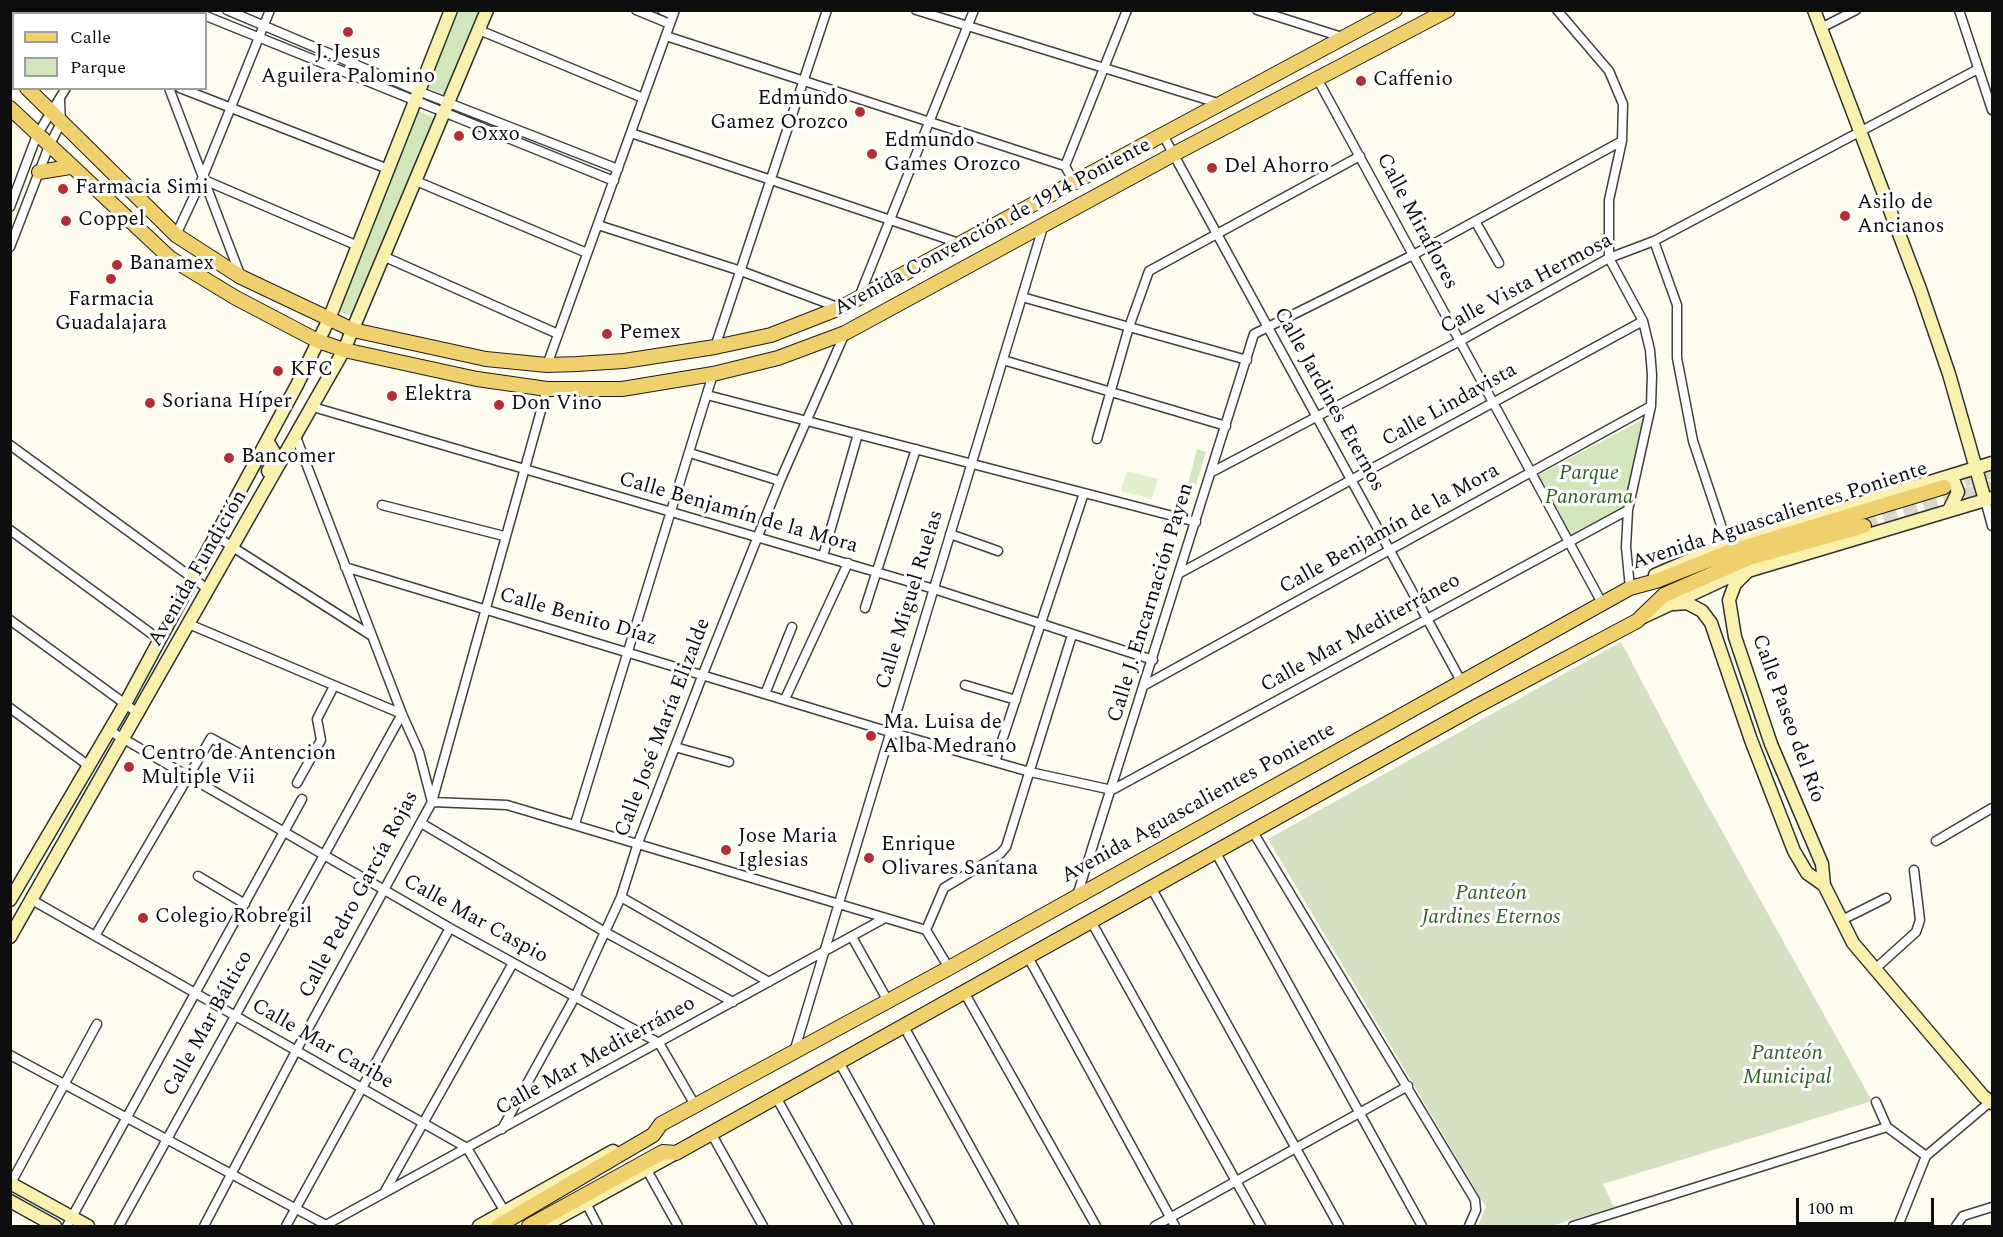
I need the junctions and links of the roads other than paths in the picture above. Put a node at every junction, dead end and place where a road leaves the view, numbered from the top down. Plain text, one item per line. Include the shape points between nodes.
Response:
1 (227, 10) edge
2 (270, 10) edge
3 (451, 10) edge
4 (487, 10) edge
5 (636, 10) edge
6 (662, 10) edge
7 (827, 10) edge
8 (916, 10) edge
9 (974, 10) edge
10 (1127, 10) edge
11 (1257, 10) edge
12 (1395, 10) edge
13 (1448, 10) edge
14 (1557, 10) edge
15 (1814, 10) edge
16 (1856, 10) edge
17 (1959, 10) edge
18 (207, 16) edge
19 (673, 16) edge
20 (263, 26) junction
21 (968, 26) junction
22 (1821, 28) junction
23 (479, 30) junction
24 (666, 36) junction
25 (259, 38) junction
26 (1345, 38) junction
27 (1105, 67) junction
28 (1978, 69) junction
29 (802, 80) junction
30 (1318, 80) junction
31 (29, 90) edge
32 (65, 90) edge
33 (170, 90) edge
34 (185, 90) edge
35 (416, 96) junction
36 (643, 98) junction
37 (60, 100) junction
38 (449, 102) junction
39 (1222, 104) junction
40 (231, 107) junction
41 (10, 108) edge
42 (1992, 110) edge
43 (51, 113) junction
44 (444, 114) junction
45 (929, 122) junction
46 (61, 123) junction
47 (631, 132) junction
48 (1861, 133) junction
49 (38, 135) junction
50 (1163, 135) junction
51 (1622, 141) junction
52 (49, 146) junction
53 (1173, 154) junction
54 (1360, 156) junction
55 (1065, 166) junction
56 (70, 167) junction
57 (388, 169) junction
58 (618, 169) junction
59 (39, 172) junction
60 (202, 179) junction
61 (770, 179) junction
62 (416, 181) junction
63 (614, 181) junction
64 (1074, 182) junction
65 (10, 207) edge
66 (889, 220) junction
67 (1475, 221) junction
68 (598, 225) junction
69 (1043, 227) junction
70 (1217, 234) junction
71 (176, 235) junction
72 (1654, 241) junction
73 (962, 244) junction
74 (358, 246) junction
75 (10, 247) edge
76 (587, 253) junction
77 (1413, 255) junction
78 (385, 257) junction
79 (1609, 258) junction
80 (1498, 263) dead end
81 (741, 271) junction
82 (241, 277) junction
83 (1022, 297) junction
84 (857, 300) junction
85 (840, 308) junction
86 (329, 319) junction
87 (1643, 321) junction
88 (1129, 327) junction
89 (1268, 327) junction
90 (352, 330) junction
91 (845, 333) junction
92 (558, 334) junction
93 (318, 341) junction
94 (1460, 341) junction
95 (715, 347) junction
96 (344, 350) junction
97 (1003, 360) junction
98 (1247, 360) junction
99 (547, 365) junction
100 (713, 374) junction
101 (547, 389) junction
102 (1111, 390) junction
103 (707, 395) junction
104 (1493, 403) junction
105 (1651, 406) junction
106 (313, 407) junction
107 (1317, 417) junction
108 (805, 421) junction
109 (1226, 426) junction
110 (858, 434) junction
111 (296, 437) junction
112 (1097, 438) dead end
113 (268, 442) junction
114 (10, 445) edge
115 (915, 449) junction
116 (690, 453) junction
117 (1992, 463) edge
118 (971, 464) junction
119 (1977, 468) junction
120 (523, 470) junction
121 (1212, 472) junction
122 (1531, 473) junction
123 (1351, 480) junction
124 (780, 481) junction
125 (1945, 482) junction
126 (1084, 493) junction
127 (262, 498) junction
128 (1989, 499) edge
129 (382, 505) dead end
130 (1628, 510) junction
131 (1949, 510) junction
132 (672, 514) junction
133 (1196, 522) junction
134 (1864, 526) tunnel mouth
135 (1992, 526) edge
136 (1722, 528) dead end
137 (10, 530) edge
138 (950, 534) junction
139 (504, 536) junction
140 (217, 537) junction
141 (758, 537) junction
142 (1569, 542) junction
143 (234, 548) junction
144 (998, 551) dead end
145 (1390, 551) junction
146 (823, 555) junction
147 (848, 563) junction
148 (345, 567) junction
149 (1749, 570) junction
150 (877, 572) junction
151 (1180, 573) junction
152 (195, 580) junction
153 (1630, 588) junction
154 (934, 589) junction
155 (209, 591) junction
156 (1602, 603) junction
157 (1671, 604) junction
158 (865, 608) dead end
159 (484, 609) junction
160 (1427, 619) junction
161 (10, 620) edge
162 (1637, 621) junction
163 (1040, 624) junction
164 (191, 625) junction
165 (792, 627) dead end
166 (1072, 635) junction
167 (372, 636) junction
168 (160, 640) junction
169 (629, 651) junction
170 (1153, 660) junction
171 (703, 674) junction
172 (1461, 681) junction
173 (965, 685) dead end
174 (1145, 685) junction
175 (334, 686) junction
176 (765, 694) junction
177 (785, 699) junction
178 (1016, 700) junction
179 (125, 704) junction
180 (11, 709) edge
181 (139, 714) junction
182 (402, 714) junction
183 (110, 731) junction
184 (890, 732) junction
185 (123, 739) junction
186 (675, 747) junction
187 (244, 756) dead end
188 (729, 762) dead end
189 (996, 762) junction
190 (89, 766) junction
191 (1030, 772) junction
192 (185, 775) junction
193 (297, 783) dead end
194 (1112, 790) junction
195 (302, 799) dead end
196 (432, 802) junction
197 (1992, 807) edge
198 (421, 823) junction
199 (575, 824) junction
200 (1252, 832) junction
201 (284, 834) junction
202 (1936, 841) dead end
203 (638, 843) junction
204 (1216, 854) junction
205 (324, 856) junction
206 (1914, 870) dead end
207 (198, 876) dead end
208 (1824, 885) junction
209 (1152, 889) junction
210 (385, 892) junction
211 (1077, 896) junction
212 (621, 897) junction
213 (1886, 898) dead end
214 (10, 900) edge
215 (32, 900) junction
216 (245, 904) junction
217 (838, 904) junction
218 (885, 918) junction
219 (1842, 920) junction
220 (1092, 923) junction
221 (450, 928) junction
222 (926, 930) junction
223 (605, 932) junction
224 (95, 936) junction
225 (10, 937) edge
226 (852, 937) junction
227 (826, 951) junction
228 (1028, 957) junction
229 (513, 963) junction
230 (949, 968) junction
231 (1875, 969) junction
232 (769, 982) junction
233 (964, 992) junction
234 (195, 993) junction
235 (576, 995) junction
236 (888, 1001) junction
237 (733, 1002) junction
238 (234, 1015) junction
239 (97, 1024) dead end
240 (903, 1025) junction
241 (659, 1043) junction
242 (296, 1051) junction
243 (794, 1052) junction
244 (10, 1055) edge
245 (839, 1062) junction
246 (63, 1083) junction
247 (1408, 1086) junction
248 (361, 1088) junction
249 (776, 1097) junction
250 (1876, 1102) dead end
251 (1991, 1103) edge
252 (695, 1105) junction
253 (1359, 1113) junction
254 (126, 1117) junction
255 (423, 1123) junction
256 (661, 1124) junction
257 (1887, 1127) junction
258 (502, 1129) junction
259 (711, 1132) junction
260 (166, 1138) junction
261 (467, 1148) junction
262 (1297, 1148) junction
263 (676, 1153) junction
264 (1926, 1156) junction
265 (647, 1170) junction
266 (233, 1174) junction
267 (1237, 1181) junction
268 (10, 1183) edge
269 (384, 1194) junction
270 (10, 1201) edge
271 (586, 1203) junction
272 (1992, 1207) edge
273 (297, 1209) junction
274 (505, 1212) junction
275 (70, 1222) edge
276 (1173, 1222) edge
277 (326, 1226) edge
278 (55, 1227) edge
279 (88, 1227) edge
280 (119, 1227) edge
281 (204, 1227) edge
282 (286, 1227) edge
283 (479, 1227) edge
284 (498, 1227) edge
285 (529, 1227) edge
286 (544, 1227) edge
287 (598, 1227) edge
288 (678, 1227) edge
289 (764, 1227) edge
290 (848, 1227) edge
291 (930, 1227) edge
292 (1014, 1227) edge
293 (1096, 1227) edge
294 (1155, 1227) edge
295 (1261, 1227) edge
296 (1339, 1227) edge
297 (1422, 1227) edge
298 (1469, 1227) edge
299 (1573, 1227) edge
300 (1898, 1227) edge
301 (1956, 1227) edge

1 - 20 street
2 - 20 street
3 - 35 street, Avenida Fundición
4 - 23 street, Avenida Fundición
5 - 19 street
6 - 19 street
7 - 29 street
8 - 21 street
9 - 21 street
10 - 27 street
11 - 26 street
12 - 26 main road, Avenida Convención de 1914 Poniente
13 - 30 main road, Avenida Convención de 1914 Poniente
14 - 51 street via 1609,71 1623,104
15 - 22 street
16 - 22 street
17 - 28 street
18 - 25 street
19 - 24 street
20 - 25 street
20 - 35 street
21 - 27 street
21 - 45 street
22 - 48 street
23 - 36 street
23 - 38 street, Avenida Fundición
24 - 29 street
24 - 36 street
25 - 35 street
25 - 40 street
26 - 39 main road, Avenida Convención de 1914 Poniente
27 - 39 street
27 - 55 street
28 - 42 street
28 - 48 street, Calle Vista Hermosa
29 - 45 street
29 - 61 street
30 - 53 main road, Avenida Convención de 1914 Poniente
30 - 54 street, Calle Miraflores
31 - 43 main road, Avenida Convención de 1914 Poniente
32 - 37 street
33 - 60 street
34 - 40 street
35 - 38 street
35 - 44 street
35 - 57 street, Avenida Fundición
36 - 47 street
37 - 43 street
37 - 46 street
38 - 44 street, Avenida Fundición
38 - 58 street
39 - 50 main road, Avenida Convención de 1914 Poniente
40 - 57 street
40 - 60 street
41 - 49 main road, Avenida Convención de 1914 Poniente
43 - 46 main road, Avenida Convención de 1914 Poniente
43 - 49 street
44 - 62 street, Avenida Fundición
44 - 63 street
45 - 55 street
45 - 66 street
46 - 52 street
46 - 71 main road, Avenida Convención de 1914 Poniente
47 - 58 street
47 - 61 street
48 - 72 street, Calle Vista Hermosa
48 - 119 street via 1924,300
49 - 52 main road, Avenida Convención de 1914 Poniente
49 - 65 street
50 - 53 street, Calle Jardines Eternos
50 - 64 main road, Avenida Convención de 1914 Poniente
51 - 67 street
51 - 79 street via 1609,200
52 - 56 main road, Avenida Convención de 1914 Poniente
52 - 59 street
53 - 69 main road, Avenida Convención de 1914 Poniente
53 - 70 street, Calle Jardines Eternos
54 - 70 street
54 - 77 street, Calle Miraflores
55 - 64 street
56 - 59 main road
56 - 93 main road, Avenida Convención de 1914 Poniente via 170,258
57 - 74 street, Avenida Fundición
58 - 63 street
59 - 75 street
60 - 71 street
60 - 74 street
60 - 82 street
61 - 66 street
61 - 81 street
62 - 76 street
62 - 78 street, Avenida Fundición
63 - 68 street
64 - 73 main road, Avenida Convención de 1914 Poniente
66 - 73 street
66 - 84 street
67 - 77 street
67 - 80 street
68 - 76 street
68 - 81 street
69 - 83 street, Calle Miguel Ruelas
69 - 91 main road, Avenida Convención de 1914 Poniente
70 - 88 street via 1149,271
70 - 89 street, Calle Jardines Eternos
71 - 82 main road, Avenida Convención de 1914 Poniente
72 - 79 street, Calle Vista Hermosa
72 - 136 street via 1677,305 1677,358 1693,441
73 - 84 main road, Avenida Convención de 1914 Poniente
74 - 86 street, Avenida Fundición
76 - 92 street
77 - 89 street
77 - 94 street, Calle Miraflores
78 - 90 street, Avenida Fundición
78 - 92 street
79 - 87 street
79 - 94 street, Calle Vista Hermosa
81 - 85 street
81 - 95 street
82 - 86 main road, Avenida Convención de 1914 Poniente
83 - 88 street
83 - 97 street, Calle Miguel Ruelas
84 - 85 main road, Avenida Convención de 1914 Poniente
85 - 95 main road, Avenida Convención de 1914 Poniente via 771,334
86 - 90 main road, Avenida Convención de 1914 Poniente
86 - 93 street, Avenida Fundición
87 - 104 street, Calle Lindavista
87 - 105 street via 1650,350
88 - 98 street
88 - 102 street
89 - 98 street, Calle J. Encarnación Payen via 1254,334
89 - 107 street, Calle Jardines Eternos
90 - 96 street, Avenida Fundición
90 - 99 main road, Avenida Convención de 1914 Poniente via 486,359
91 - 100 main road, Avenida Convención de 1914 Poniente via 778,357
91 - 108 street, Calle José María Elizalde
92 - 99 street
93 - 96 main road, Avenida Convención de 1914 Poniente
93 - 113 street, Avenida Fundición
94 - 104 street, Calle Miraflores
94 - 107 street, Calle Vista Hermosa
95 - 99 main road, Avenida Convención de 1914 Poniente via 624,361
96 - 101 main road, Avenida Convención de 1914 Poniente via 477,379
96 - 106 street, Avenida Fundición
97 - 102 street
97 - 118 street, Calle Miguel Ruelas
98 - 109 street, Calle J. Encarnación Payen
100 - 101 main road, Avenida Convención de 1914 Poniente via 621,388
100 - 103 street
101 - 120 street, Calle Pedro García Rojas
102 - 109 street
102 - 112 street
103 - 108 street
103 - 116 street
104 - 122 street, Calle Miraflores
104 - 123 street, Calle Lindavista
105 - 122 street, Calle Benjamín de la Mora
105 - 130 street
106 - 111 street, Avenida Fundición
106 - 120 street, Calle Benjamín de la Mora
107 - 121 street, Calle Vista Hermosa
107 - 123 street, Calle Jardines Eternos
108 - 110 street
108 - 124 street, Calle José María Elizalde
109 - 121 street, Calle J. Encarnación Payen
110 - 115 street
110 - 146 street
111 - 127 street, Avenida Fundición
111 - 148 street
113 - 127 street via 275,459 265,478
113 - 140 street, Avenida Fundición
114 - 152 street
115 - 118 street
115 - 150 street
116 - 124 street
116 - 132 street
117 - 119 street, Avenida Aguascalientes Poniente
118 - 126 street
118 - 138 street, Calle Miguel Ruelas
119 - 125 street, Avenida Aguascalientes Poniente
119 - 128 street
120 - 132 street, Calle Benjamín de la Mora
120 - 139 street, Calle Pedro García Rojas
121 - 133 street, Calle J. Encarnación Payen
122 - 142 street, Calle Miraflores
122 - 145 street, Calle Benjamín de la Mora
123 - 145 street, Calle Jardines Eternos
123 - 151 street, Calle Lindavista
124 - 141 street, Calle José María Elizalde
125 - 131 street via 1954,482 1958,492
125 - 153 main road, Avenida Aguascalientes Poniente
126 - 133 street
126 - 163 street
127 - 143 street, Avenida Fundición
128 - 131 street, Avenida Aguascalientes Poniente
128 - 135 street
129 - 139 street
130 - 142 street, Calle Mar Mediterráneo
130 - 153 street
131 - 149 street, Avenida Aguascalientes Poniente
132 - 141 street, Calle Benjamín de la Mora
132 - 169 street
133 - 151 street, Calle J. Encarnación Payen
134 - 162 main road, Avenida Aguascalientes Poniente via 1733,564 1664,595
137 - 168 street
138 - 144 street
138 - 154 street, Calle Miguel Ruelas
139 - 159 street, Calle Pedro García Rojas
140 - 143 street
140 - 152 street, Avenida Fundición
141 - 146 street, Calle Benjamín de la Mora
141 - 171 street, Calle José María Elizalde
142 - 156 street, Calle Miraflores
142 - 160 street, Calle Mar Mediterráneo
143 - 155 street, Avenida Fundición
143 - 167 street
145 - 160 street, Calle Jardines Eternos
145 - 174 street, Calle Benjamín de la Mora
146 - 147 street, Calle Benjamín de la Mora
147 - 150 street, Calle Benjamín de la Mora
147 - 177 street
148 - 159 street, Calle Benito Díaz
148 - 167 street
149 - 157 street, Avenida Aguascalientes Poniente
149 - 208 street, Calle Paseo del Río via 1735,584 1729,600 1735,637 1771,744 1822,864
150 - 154 street, Calle Benjamín de la Mora
150 - 158 street
151 - 170 street, Calle J. Encarnación Payen
152 - 155 street
152 - 168 street, Avenida Fundición
153 - 156 main road, Avenida Aguascalientes Poniente
154 - 163 street, Calle Benjamín de la Mora
154 - 184 street, Calle Miguel Ruelas
155 - 164 street, Avenida Fundición
156 - 172 main road, Avenida Aguascalientes Poniente
157 - 162 street, Avenida Aguascalientes Poniente
157 - 208 street, Calle Paseo del Río via 1687,603 1702,611 1711,623 1794,851 1807,873
159 - 169 street, Calle Benito Díaz
159 - 196 street, Calle Pedro García Rojas
160 - 172 street, Calle Jardines Eternos
160 - 194 street, Calle Mar Mediterráneo
161 - 179 street
162 - 200 main road, Avenida Aguascalientes Poniente
163 - 166 street, Calle Benjamín de la Mora
163 - 178 street
164 - 175 street
164 - 181 street, Avenida Fundición
165 - 176 street
166 - 170 street, Calle Benjamín de la Mora
166 - 191 street
167 - 182 street
168 - 179 street, Avenida Fundición
169 - 171 street, Calle Benito Díaz
169 - 199 street
170 - 174 street, Calle J. Encarnación Payen
171 - 176 street, Calle Benito Díaz
171 - 186 street, Calle José María Elizalde
172 - 211 main road, Avenida Aguascalientes Poniente
173 - 178 street
174 - 194 street, Calle J. Encarnación Payen
175 - 182 street
175 - 193 street via 317,719 321,740
176 - 177 street, Calle Benito Díaz
177 - 184 street, Calle Benito Díaz
178 - 189 street
179 - 181 street
179 - 183 street, Avenida Fundición
180 - 190 street
181 - 185 street, Avenida Fundición
182 - 196 street via 426,772
182 - 205 street, Calle Mar Báltico
183 - 185 street, Calle Mar Caspio
183 - 190 street, Avenida Fundición
184 - 189 street, Calle Benito Díaz
184 - 217 street, Calle Miguel Ruelas
185 - 192 street, Calle Mar Caspio
185 - 215 street, Avenida Fundición
186 - 188 street
186 - 203 street, Calle José María Elizalde
187 - 192 street via 211,738
189 - 191 street, Calle Benito Díaz
190 - 214 street, Avenida Fundición
191 - 194 street, Calle Benito Díaz
191 - 222 street via 1006,847 944,888
192 - 201 street, Calle Mar Caspio
192 - 224 street
194 - 211 street, Calle J. Encarnación Payen
195 - 201 street
196 - 198 street, Calle Pedro García Rojas
196 - 199 street via 507,805
197 - 202 street
198 - 210 street, Calle Pedro García Rojas
198 - 223 street
199 - 203 street
200 - 204 main road, Avenida Aguascalientes Poniente
200 - 247 street
201 - 205 street, Calle Mar Caspio
201 - 216 street
203 - 212 street, Calle José María Elizalde
203 - 217 street
204 - 209 main road, Avenida Aguascalientes Poniente
204 - 253 street
205 - 210 street, Calle Mar Caspio
205 - 238 street, Calle Mar Báltico
206 - 231 street via 1920,920 1916,932
207 - 216 street
208 - 219 street, Calle Paseo del Río
209 - 220 main road, Avenida Aguascalientes Poniente
209 - 262 street
210 - 221 street, Calle Mar Caspio
210 - 242 street, Calle Pedro García Rojas
211 - 230 main road, Avenida Aguascalientes Poniente
212 - 223 street, Calle José María Elizalde
212 - 232 street
213 - 219 street
215 - 224 street, Calle Mar Caribe
215 - 225 street, Avenida Fundición
216 - 234 street
217 - 218 street
217 - 227 street, Calle Miguel Ruelas
218 - 222 street
218 - 226 street, Calle Mar Mediterráneo
219 - 231 street, Calle Paseo del Río via 1853,943
220 - 228 main road, Avenida Aguascalientes Poniente
220 - 267 street
221 - 229 street, Calle Mar Caspio
221 - 248 street
222 - 230 street
223 - 235 street, Calle José María Elizalde
223 - 237 street
224 - 234 street, Calle Mar Caribe
226 - 227 street, Calle Mar Mediterráneo
226 - 236 street
227 - 232 street, Calle Mar Mediterráneo
227 - 243 street, Calle Miguel Ruelas
228 - 233 main road, Avenida Aguascalientes Poniente
228 - 276 street
229 - 235 street, Calle Mar Caspio
229 - 255 street
230 - 236 main road, Avenida Aguascalientes Poniente
231 - 251 street, Calle Paseo del Río
232 - 237 street, Calle Mar Mediterráneo
233 - 240 main road, Avenida Aguascalientes Poniente
233 - 293 street
234 - 238 street, Calle Mar Caribe
234 - 254 street
235 - 241 street, Calle Mar Caspio
235 - 258 street, Calle José María Elizalde
236 - 243 main road, Avenida Aguascalientes Poniente
237 - 241 street, Calle Mar Mediterráneo
238 - 242 street, Calle Mar Caribe
238 - 260 street, Calle Mar Báltico
239 - 246 street
240 - 245 main road, Avenida Aguascalientes Poniente
240 - 292 street
241 - 252 street, Calle Mar Caspio
241 - 258 street, Calle Mar Mediterráneo
242 - 248 street, Calle Mar Caribe
242 - 266 street, Calle Pedro García Rojas
243 - 252 main road, Avenida Aguascalientes Poniente
244 - 246 street
245 - 249 main road, Avenida Aguascalientes Poniente
245 - 291 street
246 - 254 street
246 - 268 street
247 - 253 street
247 - 298 street via 1475,1200 1476,1210
248 - 255 street, Calle Mar Caribe
248 - 273 street
249 - 259 main road, Avenida Aguascalientes Poniente
249 - 290 street
250 - 257 street
251 - 264 street
252 - 256 main road, Avenida Aguascalientes Poniente
253 - 262 street
253 - 297 street
254 - 260 street
254 - 275 street
255 - 261 street, Calle Mar Caribe
255 - 269 street
256 - 274 street, Avenida Aguascalientes Poniente
256 - 284 main road, Avenida Aguascalientes Poniente via 653,1135
257 - 264 street
257 - 299 street
258 - 261 street, Calle Mar Mediterráneo
259 - 263 main road, Avenida Aguascalientes Poniente
259 - 289 street
260 - 266 street
260 - 280 street, Calle Mar Báltico
261 - 269 street, Calle Mar Mediterráneo
261 - 274 street, Calle Mar Caribe
262 - 267 street
262 - 296 street
263 - 265 street, Avenida Aguascalientes Poniente
263 - 285 main road, Avenida Aguascalientes Poniente via 663,1152
264 - 300 street
265 - 271 street, Avenida Aguascalientes Poniente
265 - 288 street
266 - 273 street
266 - 281 street, Calle Pedro García Rojas
267 - 276 street
267 - 295 street
268 - 275 street
269 - 277 street, Calle Mar Mediterráneo
270 - 278 street
271 - 286 street, Avenida Aguascalientes Poniente
271 - 287 street
272 - 301 street via 1963,1216
273 - 277 street
273 - 282 street
274 - 283 street, Avenida Aguascalientes Poniente
275 - 279 street
276 - 294 street

